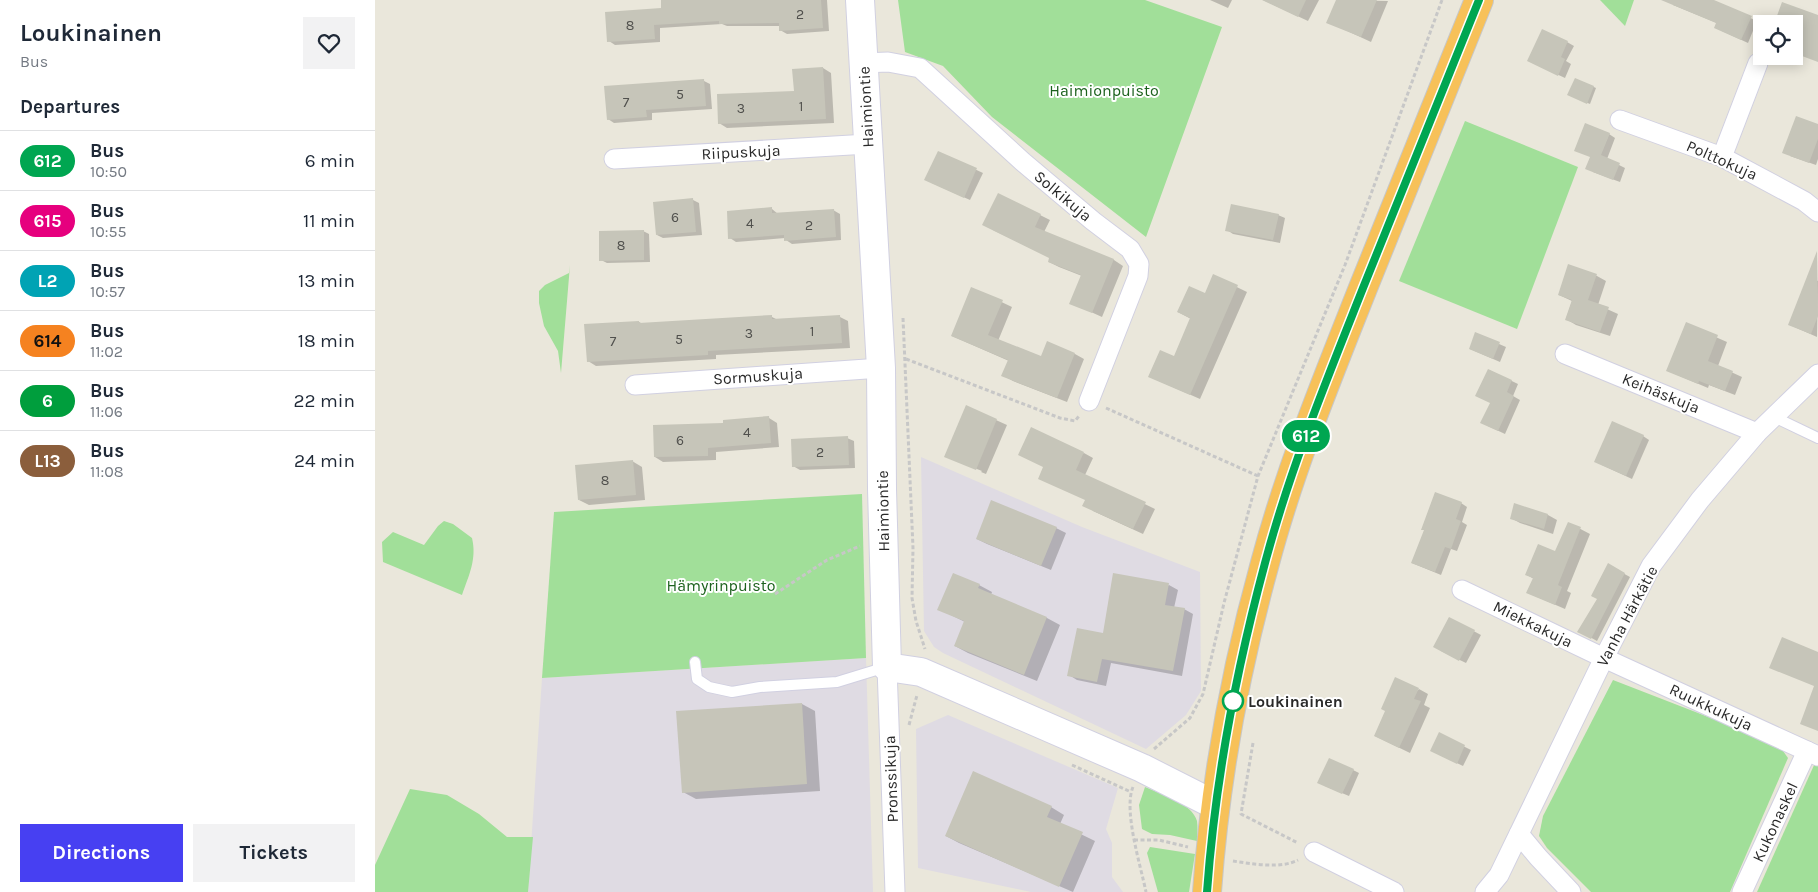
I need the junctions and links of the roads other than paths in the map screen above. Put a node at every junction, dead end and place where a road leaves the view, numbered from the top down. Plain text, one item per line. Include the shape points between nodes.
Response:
1 (860, 0) edge
2 (1479, 0) edge
3 (863, 63) junction
4 (1757, 65) edge
5 (1620, 120) dead end
6 (868, 144) junction
7 (1722, 157) junction
8 (614, 159) dead end
9 (1818, 212) edge
10 (1565, 354) dead end
11 (881, 368) junction
12 (1818, 374) edge
13 (635, 385) dead end
14 (1089, 401) dead end
15 (1774, 417) junction
16 (1757, 433) junction
17 (1818, 438) edge
18 (1462, 590) dead end
19 (1604, 658) junction
20 (695, 662) dead end
21 (887, 667) junction
22 (1813, 754) edge
23 (1215, 805) junction
24 (1519, 834) junction
25 (1314, 852) road end
26 (895, 892) edge
27 (1207, 892) edge
28 (1394, 892) edge
29 (1485, 892) edge
30 (1571, 892) edge
31 (1742, 892) edge

1 - 3 street, Haimiontie
2 - 23 highway via 1295,464 1250,621 1229,716
3 - 6 street, Haimiontie
3 - 14 street, Solkikuja via 888,62 920,68 1023,162 1130,249 1139,264 1138,276
4 - 7 street
5 - 7 street, Polttokuja
6 - 8 street, Riipuskuja
6 - 11 street, Haimiontie
7 - 9 street, Polttokuja via 1804,201
10 - 16 street, Keihäskuja
11 - 13 street, Sormuskuja
11 - 21 street, Haimiontie
12 - 15 street, Vanha Härkätie
15 - 16 street, Vanha Härkätie
15 - 17 lane
16 - 19 street, Vanha Härkätie via 1700,500 1651,566
18 - 19 street, Miekkakuja
19 - 22 street, Ruukkukuja
19 - 24 street, Vanha Härkätie
20 - 21 lane via 697,679 709,687 732,692 837,682
21 - 23 street via 921,672 1142,768
21 - 26 street, Pronssikuja
22 - 31 street, Kukonaskel
23 - 27 highway
24 - 29 street, Vanha Härkätie via 1499,875
24 - 30 street
25 - 28 street

